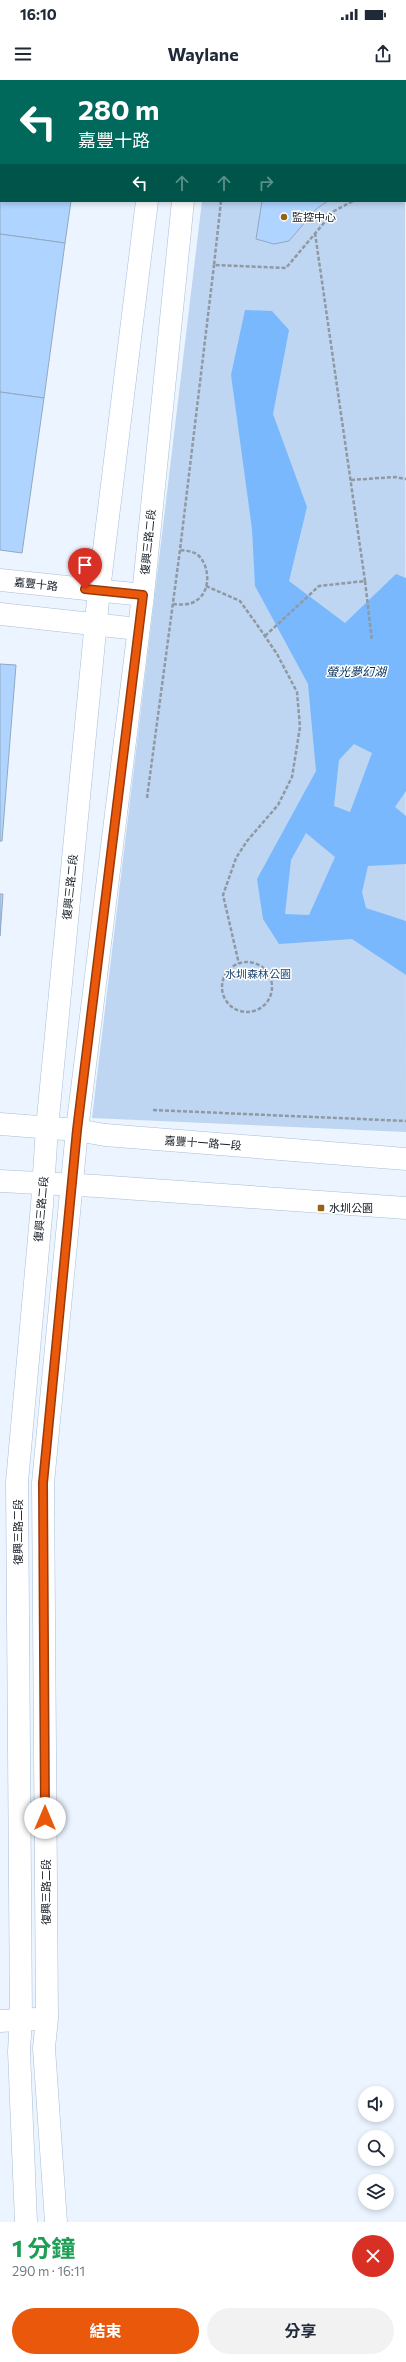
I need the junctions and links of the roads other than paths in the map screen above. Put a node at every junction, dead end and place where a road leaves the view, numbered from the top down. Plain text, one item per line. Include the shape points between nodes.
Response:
1 (147, 202) edge
2 (183, 202) edge
3 (0, 580) edge
4 (99, 590) junction
5 (143, 595) junction
6 (0, 614) edge
7 (96, 624) junction
8 (138, 629) junction
9 (0, 1124) edge
10 (47, 1128) junction
11 (77, 1130) junction
12 (406, 1158) edge
13 (0, 1181) edge
14 (44, 1184) junction
15 (72, 1186) junction
16 (406, 1208) edge
17 (47, 2018) junction
18 (10, 2020) edge
19 (44, 2048) junction
20 (10, 2051) edge
21 (26, 2222) edge
22 (56, 2222) edge

1 - 4 street, 復興三路二段
2 - 5 street, 復興三路二段
3 - 4 street, 嘉豐十路
4 - 5 street, 嘉豐十路
4 - 7 street, 復興三路二段
5 - 8 street, 復興三路二段
6 - 7 street
7 - 8 street
7 - 10 street, 復興三路二段
8 - 11 street, 復興三路二段
9 - 10 street, 嘉豐十一路一段
10 - 11 street, 嘉豐十一路一段
10 - 14 street, 復興三路二段
11 - 12 street, 嘉豐十一路一段 via 105,1135
11 - 15 street, 復興三路二段
13 - 14 street
14 - 15 street
14 - 18 street, 復興三路二段 via 17,1482
15 - 16 street
15 - 17 street, 復興三路二段 via 43,1483
17 - 18 street
17 - 19 street, 復興三路二段
18 - 20 street, 復興三路二段
19 - 20 street
19 - 22 street, 復興三路二段
20 - 21 street, 復興三路二段

